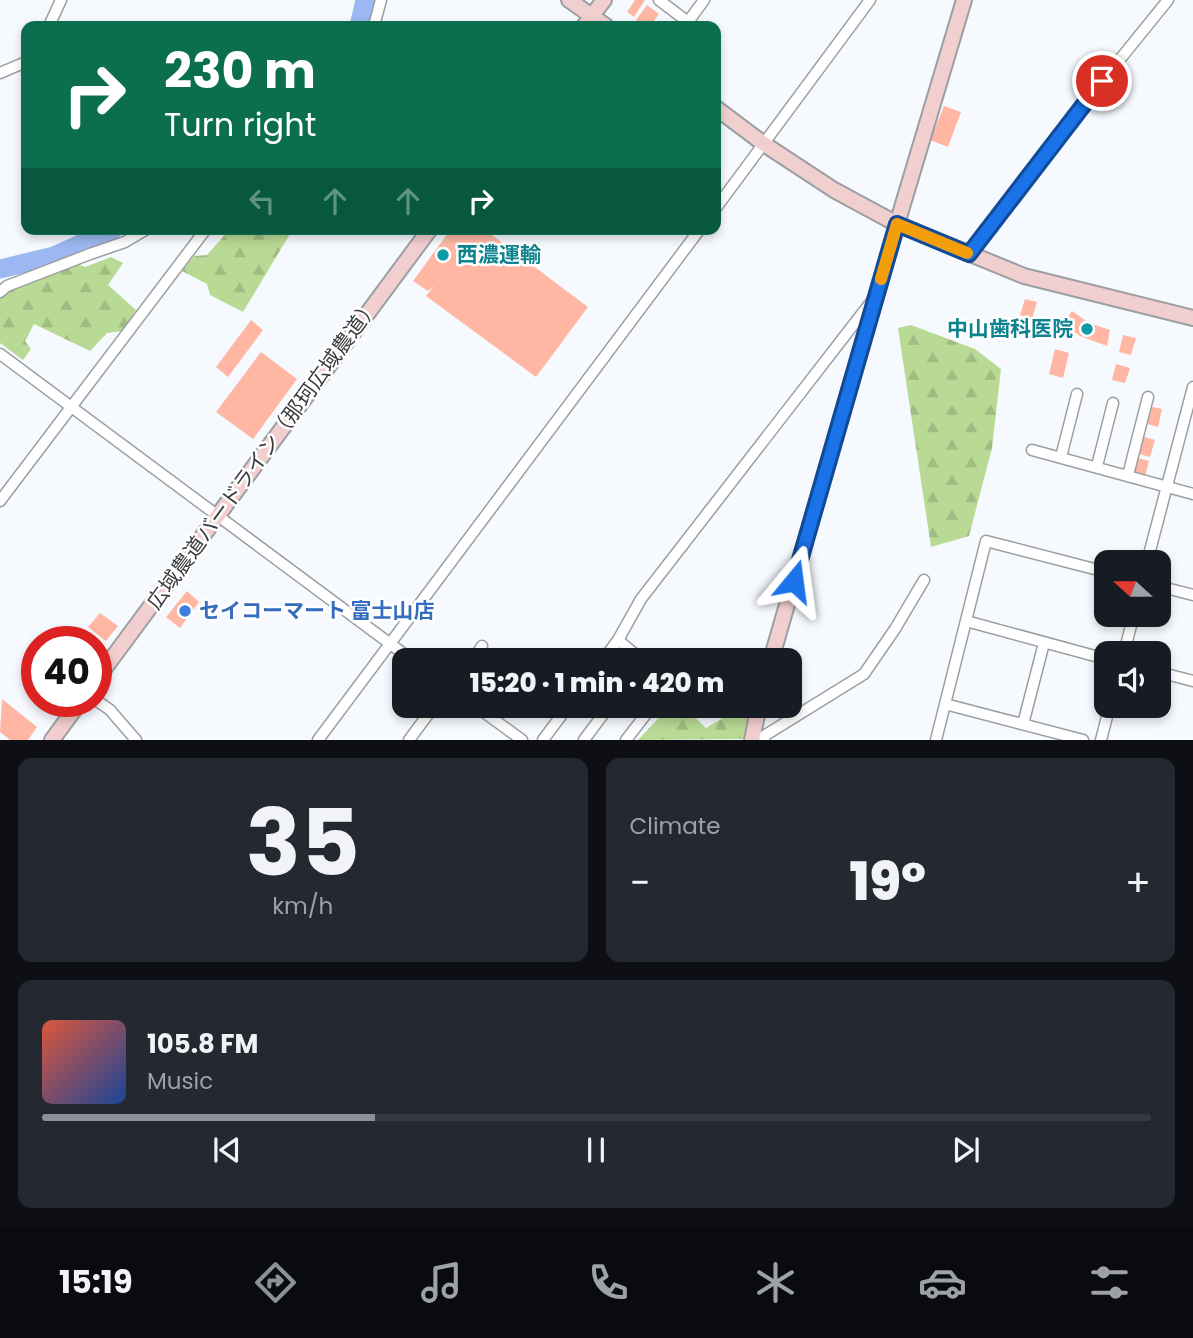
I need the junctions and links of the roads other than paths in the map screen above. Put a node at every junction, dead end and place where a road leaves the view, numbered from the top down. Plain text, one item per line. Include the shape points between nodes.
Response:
1 (61, 0) edge
2 (381, 0) edge
3 (569, 0) edge
4 (604, 0) edge
5 (659, 0) edge
6 (704, 0) edge
7 (870, 0) edge
8 (964, 0) edge
9 (1168, 0) edge
10 (52, 21) edge
11 (375, 21) edge
12 (588, 21) edge
13 (687, 21) edge
14 (689, 21) edge
15 (21, 64) edge
16 (0, 73) edge
17 (721, 112) edge
18 (764, 144) junction
19 (721, 201) edge
20 (897, 224) junction
21 (138, 235) edge
22 (201, 235) edge
23 (426, 235) edge
24 (695, 235) edge
25 (969, 254) junction
26 (878, 290) junction
27 (0, 292) edge
28 (1193, 318) edge
29 (0, 354) edge
30 (1193, 387) edge
31 (1077, 394) dead end
32 (1148, 397) dead end
33 (1113, 403) dead end
34 (70, 406) junction
35 (1032, 450) dead end
36 (1061, 457) junction
37 (1097, 466) junction
38 (1128, 475) junction
39 (1167, 487) junction
40 (1193, 494) edge
41 (0, 501) edge
42 (218, 515) junction
43 (1150, 550) edge
44 (1094, 569) edge
45 (924, 580) dead end
46 (1171, 589) edge
47 (1193, 595) edge
48 (966, 621) junction
49 (618, 640) junction
50 (389, 643) junction
51 (1044, 643) junction
52 (396, 648) edge
53 (612, 648) edge
54 (628, 648) edge
55 (775, 648) edge
56 (1094, 656) edge
57 (112, 658) edge
58 (1171, 675) edge
59 (1193, 681) edge
60 (945, 704) junction
61 (112, 712) edge
62 (69, 717) edge
63 (425, 718) edge
64 (492, 718) edge
65 (559, 718) edge
66 (600, 718) edge
67 (643, 718) edge
68 (756, 718) edge
69 (1107, 718) edge
70 (1023, 724) junction
71 (1043, 735) edge
72 (52, 740) edge
73 (136, 740) edge
74 (318, 740) edge
75 (409, 740) edge
76 (522, 740) edge
77 (543, 740) edge
78 (584, 740) edge
79 (626, 740) edge
80 (751, 740) edge
81 (764, 740) edge
82 (936, 740) edge
83 (1083, 740) edge
84 (1101, 740) edge

1 - 10 street
2 - 11 street
3 - 12 street
4 - 12 street
5 - 13 street
6 - 14 street
7 - 18 street
8 - 20 street
9 - 25 street
15 - 16 street
17 - 18 street
18 - 19 street
18 - 20 street
20 - 25 street
20 - 26 street
21 - 27 street
22 - 34 street
23 - 42 street, 広域農道バードライン（那珂広域農道）
24 - 50 street
25 - 28 street via 1024,276
26 - 49 street via 641,599
26 - 55 street
29 - 34 street
30 - 39 street
31 - 36 street
32 - 38 street
33 - 37 street
34 - 41 street
34 - 42 street
35 - 36 street
36 - 37 street
37 - 38 street
38 - 39 street
39 - 40 street
39 - 43 street
42 - 50 street
42 - 57 street, 広域農道バードライン（那珂広域農道）
44 - 48 street via 986,541
45 - 81 street via 864,674
46 - 47 street
48 - 51 street
48 - 60 street
49 - 53 street
49 - 54 street
50 - 52 street
50 - 74 street
51 - 56 street
51 - 70 street
58 - 59 street
60 - 70 street
60 - 82 street
61 - 73 street
62 - 72 street
63 - 75 street
64 - 76 street
65 - 77 street
66 - 78 street
67 - 79 street
68 - 80 street
69 - 84 street
70 - 71 street
71 - 83 street

